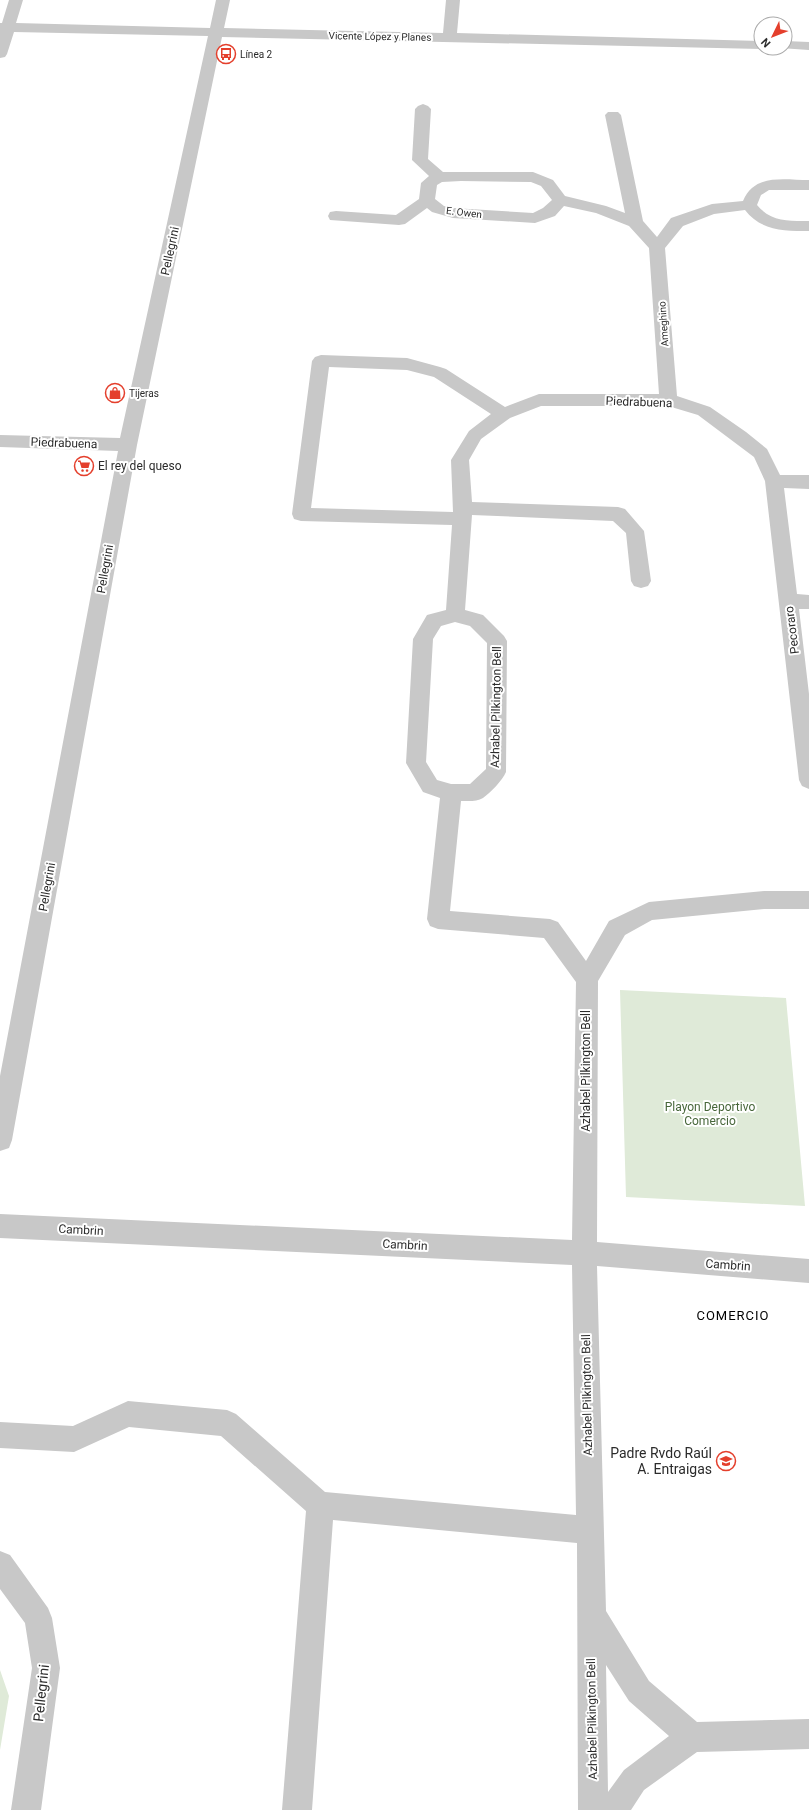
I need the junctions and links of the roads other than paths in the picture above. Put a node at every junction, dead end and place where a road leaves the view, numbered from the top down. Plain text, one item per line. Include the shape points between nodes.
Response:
1 (16, 0) edge
2 (223, 0) edge
3 (453, 0) edge
4 (4, 27) edge
5 (217, 33) junction
6 (450, 37) junction
7 (753, 44) edge
8 (793, 45) edge
9 (809, 46) edge
10 (0, 54) edge
11 (423, 109) dead end
12 (613, 115) dead end
13 (439, 177) junction
14 (809, 185) edge
15 (560, 200) junction
16 (427, 201) junction
17 (748, 205) junction
18 (336, 216) dead end
19 (635, 222) junction
20 (809, 226) edge
21 (658, 247) junction
22 (668, 400) junction
23 (504, 414) junction
24 (0, 441) edge
25 (128, 445) junction
26 (774, 481) junction
27 (809, 482) edge
28 (462, 514) junction
29 (641, 581) dead end
30 (788, 602) junction
31 (809, 602) edge
32 (455, 615) junction
33 (809, 780) edge
34 (451, 793) junction
35 (809, 900) edge
36 (587, 980) junction
37 (0, 1140) edge
38 (0, 1226) edge
39 (584, 1254) junction
40 (809, 1271) edge
41 (0, 1435) edge
42 (320, 1505) junction
43 (590, 1530) junction
44 (0, 1565) edge
45 (590, 1614) junction
46 (809, 1734) edge
47 (692, 1737) junction
48 (26, 1810) edge
49 (298, 1810) edge
50 (593, 1810) edge
51 (613, 1810) edge

1 - 4 street
2 - 5 street, Pellegrini
3 - 6 street
4 - 5 street, Vicente López y Planes
4 - 10 street
5 - 6 street, Vicente López y Planes
5 - 25 street, Pellegrini
6 - 7 street, Vicente López y Planes
8 - 9 street
11 - 13 street via 420,160
12 - 19 street
13 - 15 street via 533,177 547,183
13 - 16 street via 429,183
14 - 17 street via 765,185 754,193
15 - 16 street, E. Owen via 549,212 535,218 453,213 438,209
15 - 19 street via 600,209
16 - 18 street via 399,220
17 - 20 street via 755,214 772,225
17 - 21 street via 712,209 677,222
19 - 21 street
21 - 22 street, Ameghino
22 - 23 street, Piedrabuena via 539,400
22 - 26 street, Piedrabuena via 704,411 761,452
23 - 28 street, Piedrabuena via 475,435 460,460
23 - 28 street via 440,374 407,364 321,361 301,514
24 - 25 street, Piedrabuena
25 - 37 street, Pellegrini
26 - 27 street
26 - 30 street, Pecoraro
28 - 29 street via 618,514 635,531
28 - 32 street
30 - 31 street
30 - 33 street, Pecoraro
32 - 34 street, Azhabel Pilkington Bell via 434,620 423,639 416,763 430,786
32 - 34 street, Azhabel Pilkington Bell via 476,620 497,641 496,772 475,792
34 - 36 street via 438,919 550,929
35 - 36 street, Azhabel Pilkington Bell via 764,900 649,911 617,928
36 - 39 street, Azhabel Pilkington Bell
38 - 39 street, Cambrin
39 - 40 street, Cambrin
39 - 43 street, Azhabel Pilkington Bell
41 - 42 street via 74,1439 128,1414 227,1423
42 - 43 street
42 - 49 street
43 - 45 street, Azhabel Pilkington Bell
44 - 48 street, Pellegrini via 38,1618 46,1668
45 - 47 street via 639,1691
45 - 50 street, Azhabel Pilkington Bell
46 - 47 street
47 - 51 street via 634,1780

